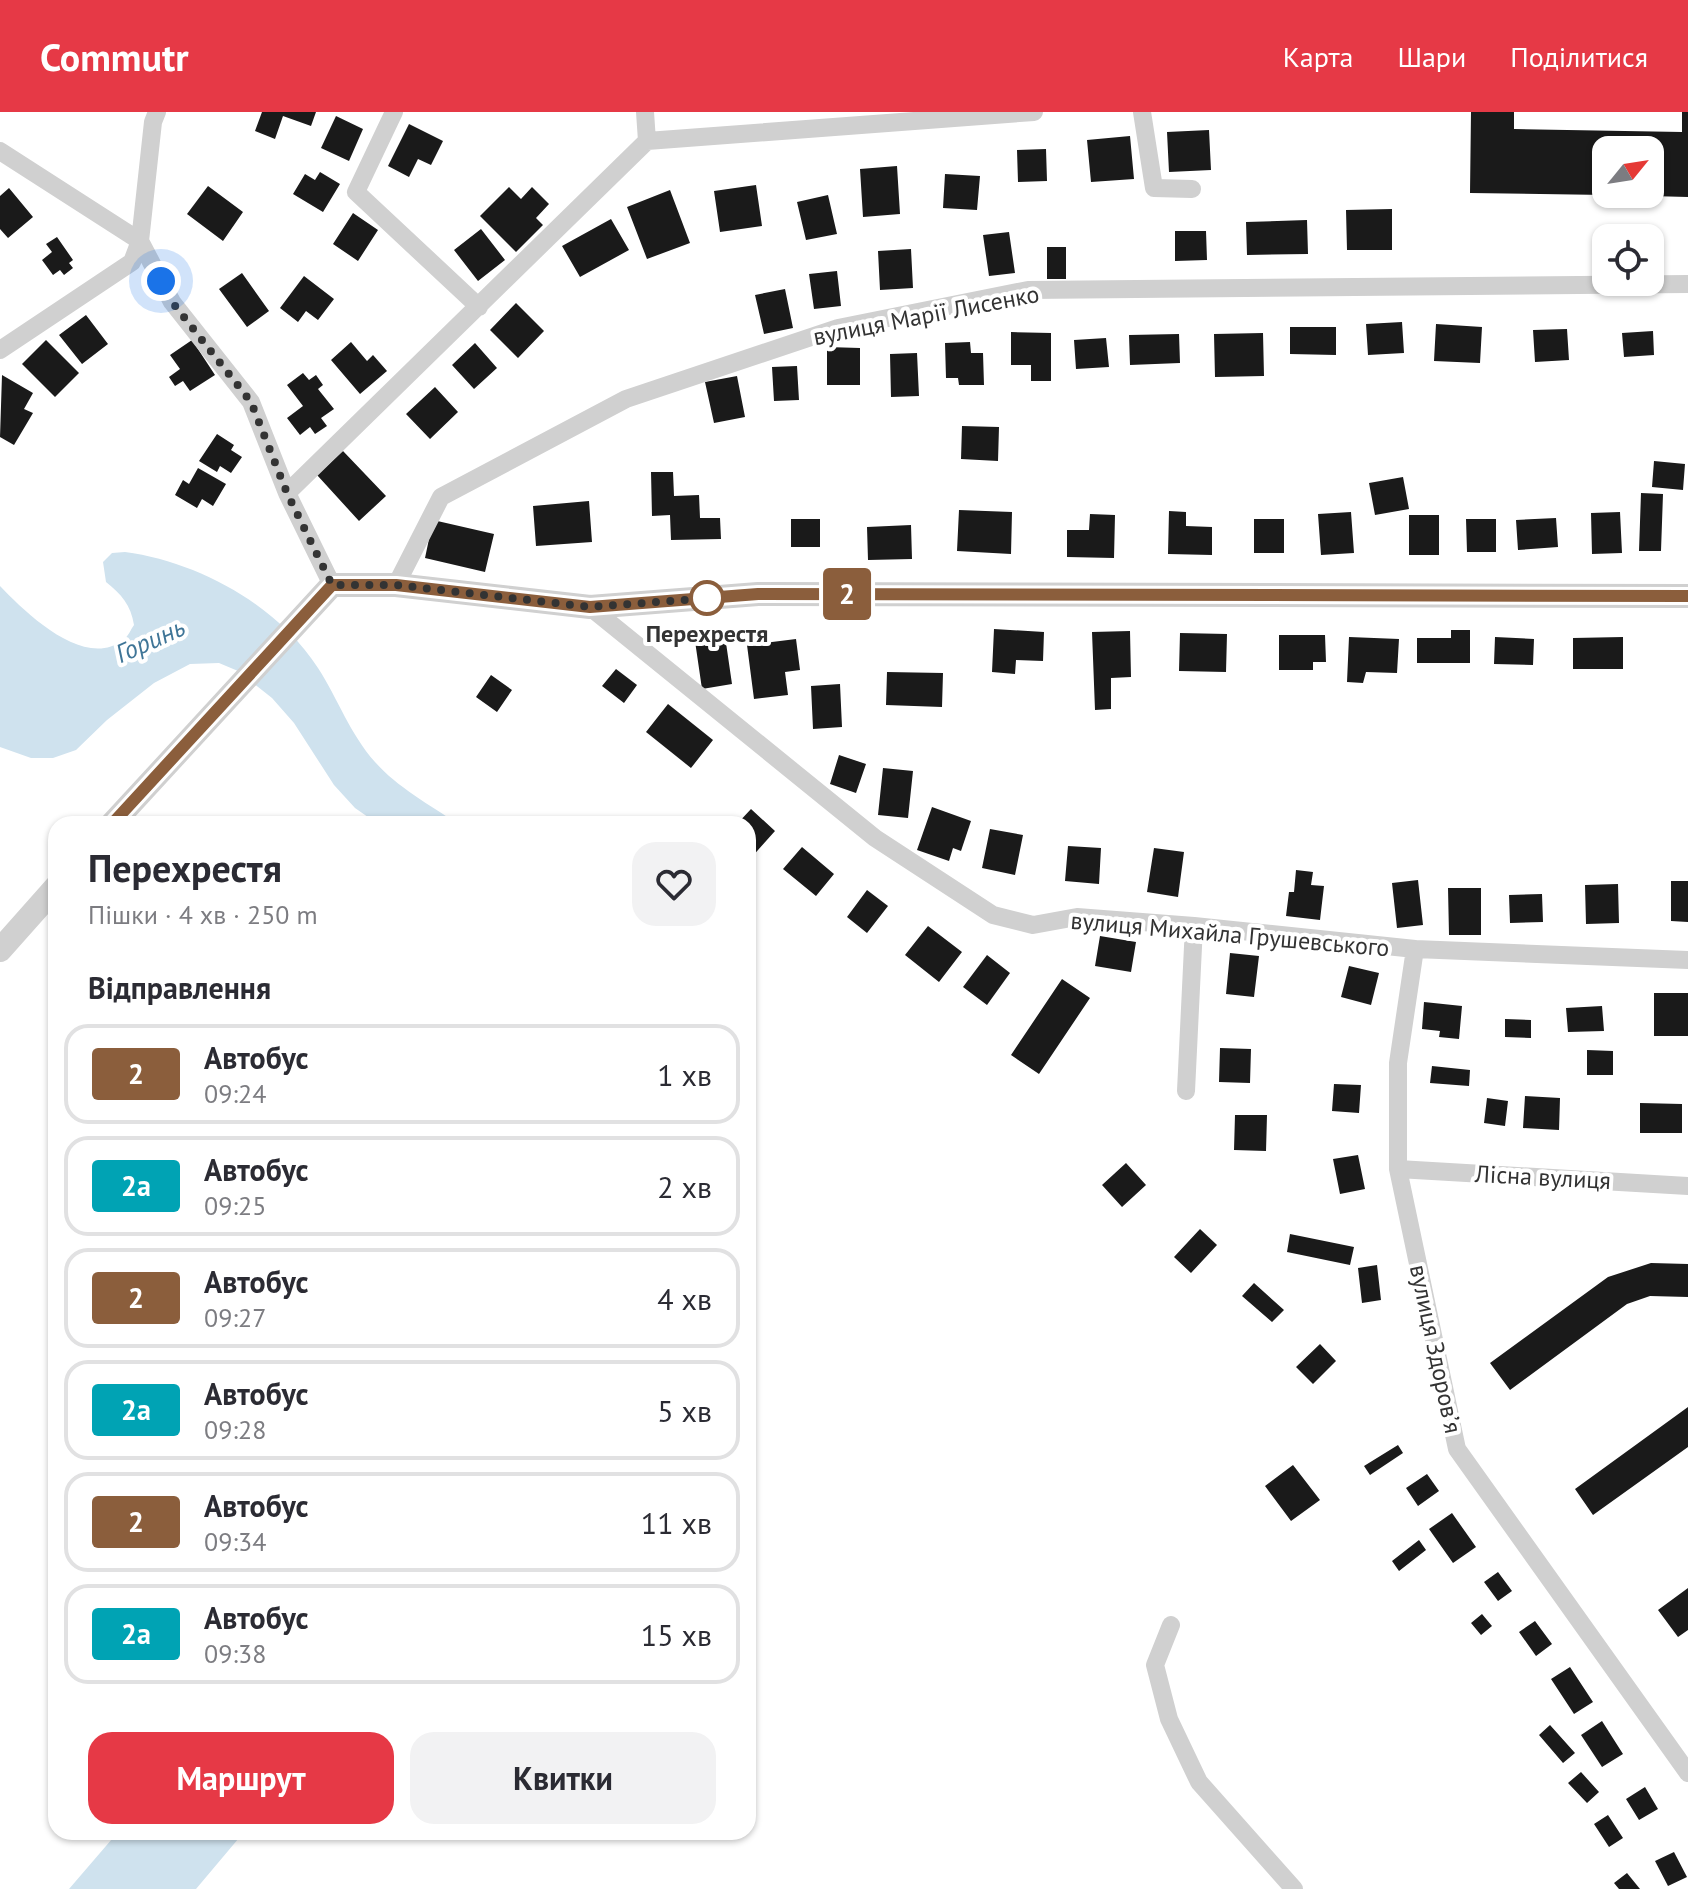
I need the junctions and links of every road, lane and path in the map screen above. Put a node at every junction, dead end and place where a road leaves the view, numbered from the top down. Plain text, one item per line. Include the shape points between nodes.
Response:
1 (157, 112) edge
2 (394, 112) edge
3 (645, 112) edge
4 (1034, 112) edge
5 (1142, 112) edge
6 (647, 141) junction
7 (0, 151) edge
8 (1192, 189) dead end
9 (140, 241) junction
10 (1688, 284) edge
11 (479, 307) junction
12 (0, 350) edge
13 (287, 493) junction
14 (332, 585) junction
15 (396, 585) junction
16 (1688, 596) edge
17 (590, 607) junction
18 (119, 816) edge
19 (48, 896) edge
20 (1194, 926) junction
21 (1415, 949) junction
22 (0, 950) edge
23 (1688, 960) edge
24 (1186, 1091) dead end
25 (1398, 1169) junction
26 (1688, 1186) edge
27 (1171, 1625) dead end
28 (1688, 1773) edge
29 (1294, 1889) edge

1 - 9 street
2 - 11 street via 356,192
3 - 6 street
4 - 6 street
5 - 8 street via 1154,188
6 - 11 street
7 - 9 street
9 - 12 street via 132,262
9 - 13 street via 172,302 251,402
10 - 15 street, вулиця Марії Лисенко via 1028,290 838,328 626,399 441,497
11 - 13 street
13 - 14 street
14 - 15 street
14 - 18 street
15 - 17 street
16 - 17 street via 758,594
17 - 20 street, вулиця Михайла Грушевського via 875,838 993,915 1033,925 1077,917
19 - 22 street
20 - 21 street, вулиця Михайла Грушевського
20 - 24 street
21 - 23 street, вулиця Михайла Грушевського
21 - 25 street, вулиця Здоровʼя via 1398,1063
25 - 26 street, Лісна вулиця
25 - 28 street, вулиця Здоровʼя via 1457,1449
27 - 29 street via 1155,1665 1169,1719 1199,1782

